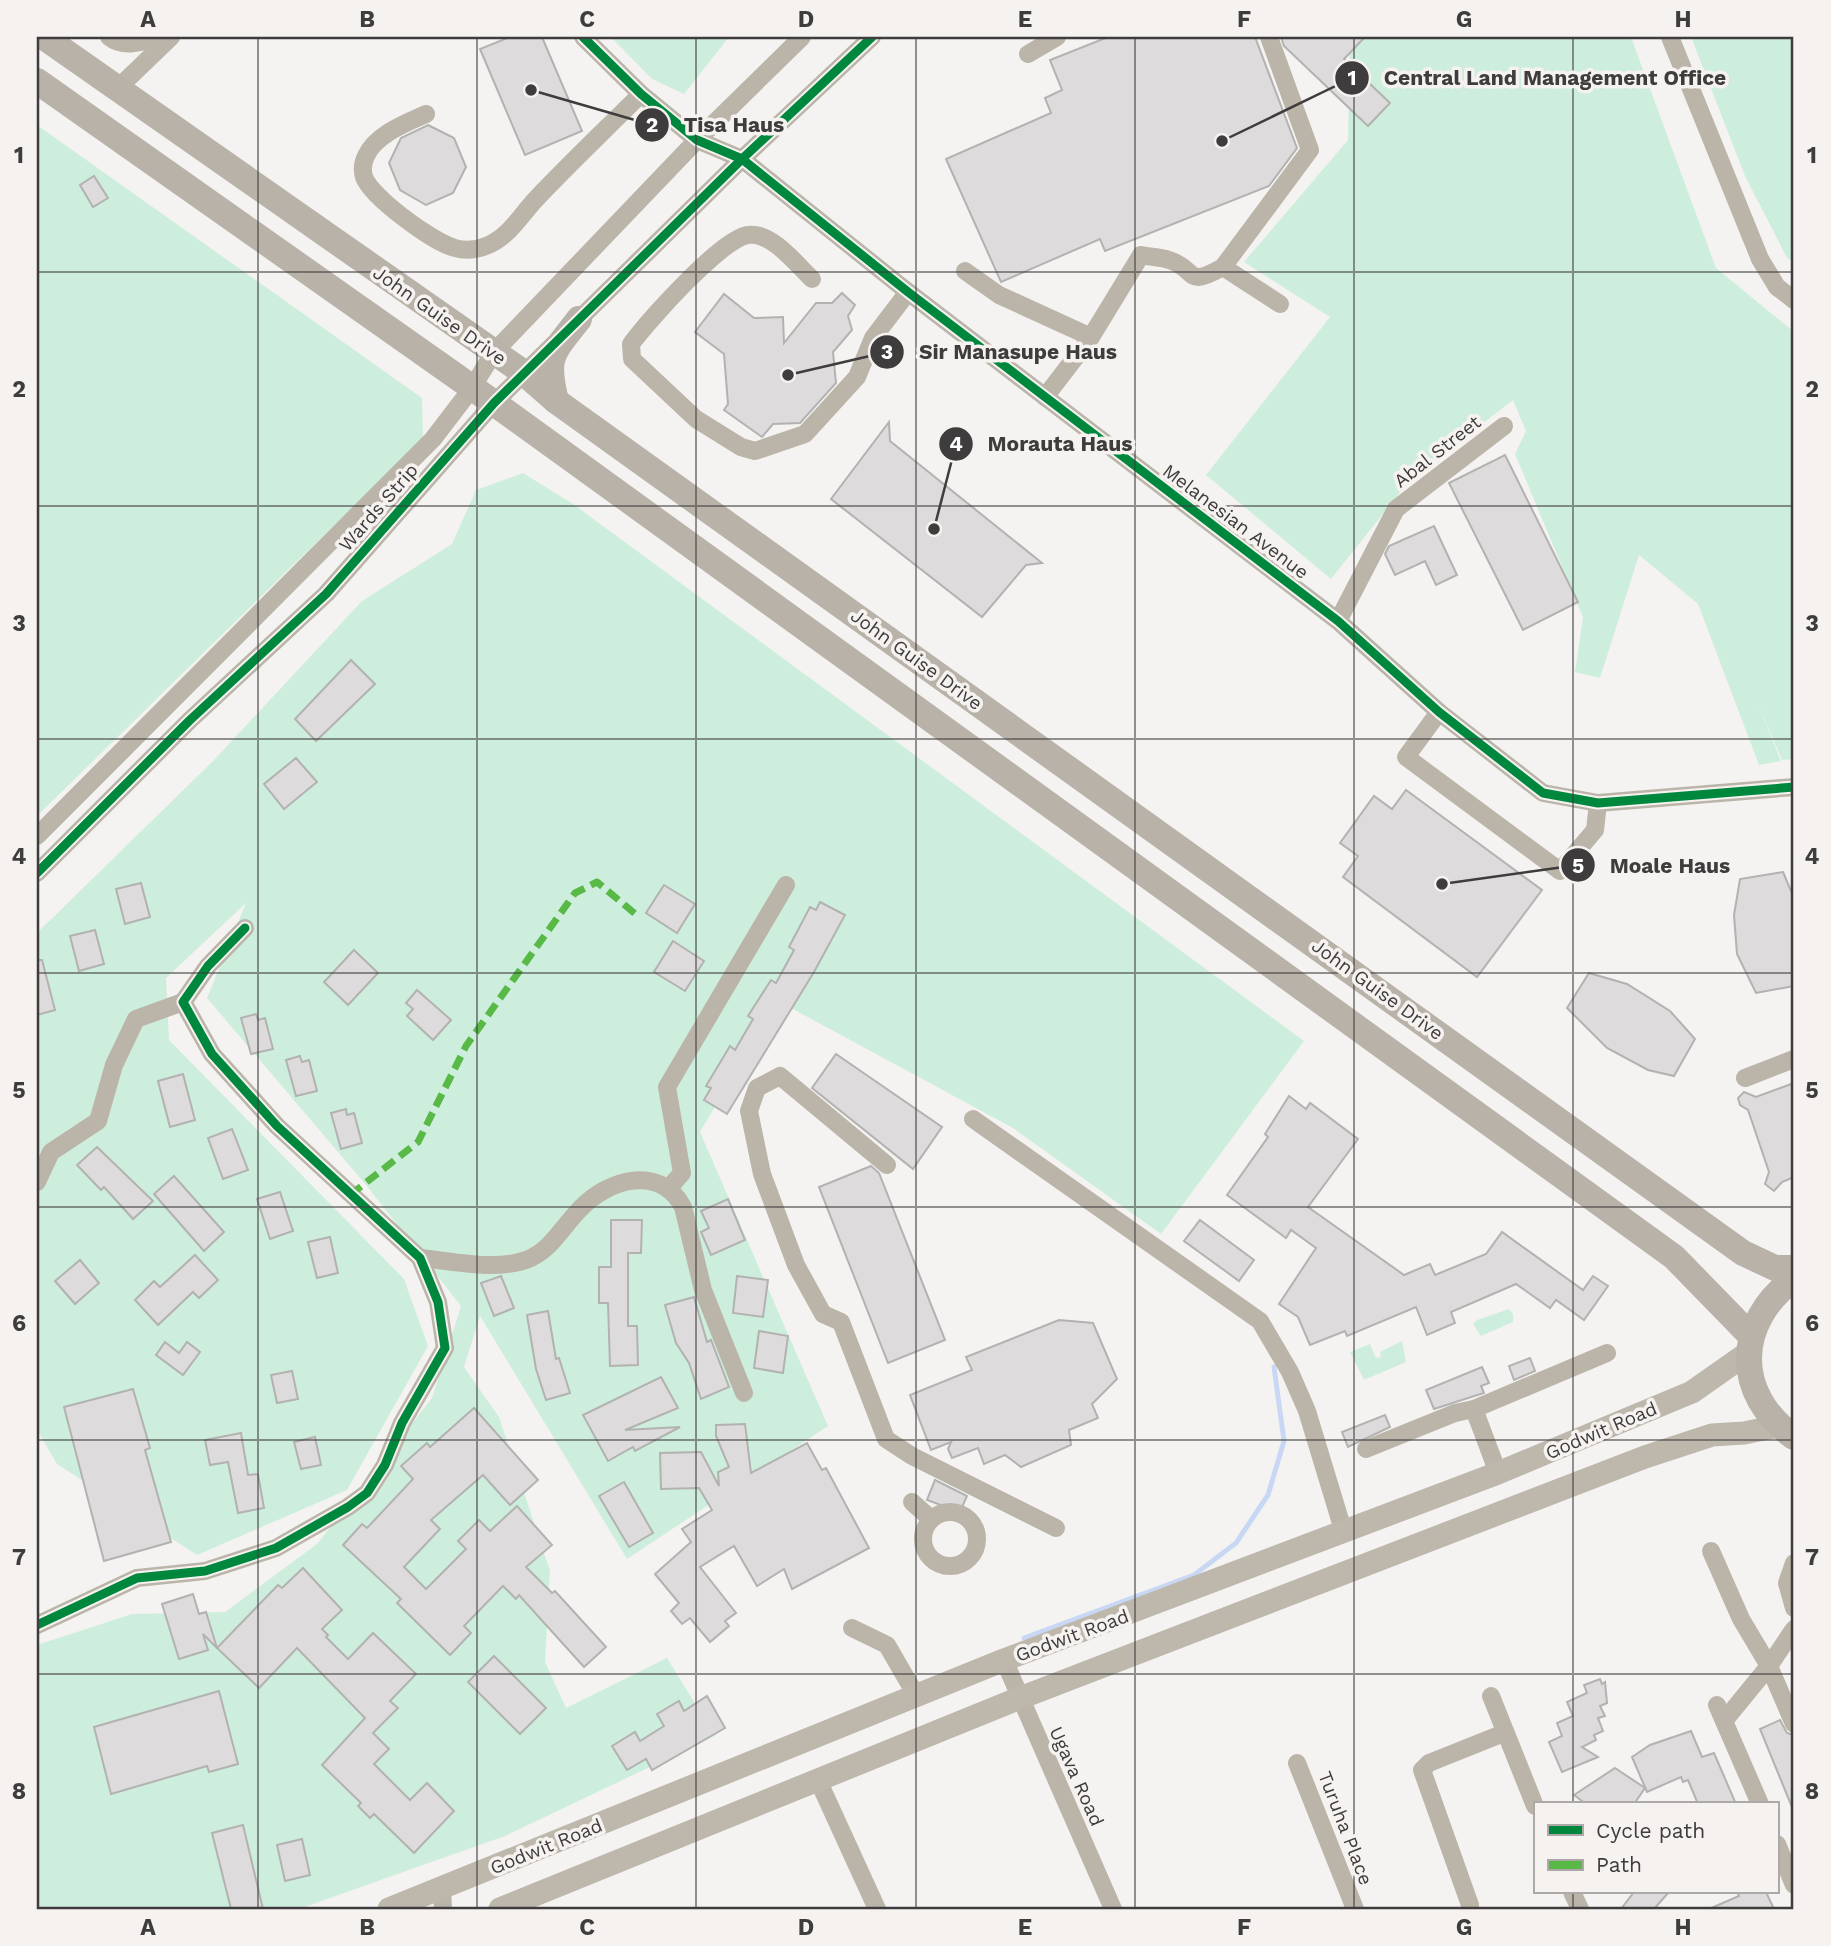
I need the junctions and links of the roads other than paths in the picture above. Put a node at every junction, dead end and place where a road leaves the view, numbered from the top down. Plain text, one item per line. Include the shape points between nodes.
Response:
1 (44, 37) edge
2 (109, 37) edge
3 (171, 37) edge
4 (583, 37) edge
5 (802, 37) edge
6 (872, 37) edge
7 (1054, 37) edge
8 (1269, 37) edge
9 (1670, 37) edge
10 (154, 38) edge
11 (1028, 54) dead end
12 (37, 81) edge
13 (117, 89) junction
14 (641, 94) junction
15 (426, 114) dead end
16 (696, 140) junction
17 (742, 159) junction
18 (1223, 267) junction
19 (965, 271) dead end
20 (812, 279) dead end
21 (908, 292) junction
22 (1794, 300) edge
23 (1280, 304) dead end
24 (579, 319) junction
25 (1091, 337) junction
26 (494, 352) junction
27 (524, 373) junction
28 (472, 388) junction
29 (1045, 397) junction
30 (556, 401) junction
31 (494, 403) junction
32 (1504, 425) dead end
33 (1338, 621) junction
34 (1439, 712) junction
35 (1794, 787) edge
36 (1598, 803) junction
37 (37, 836) edge
38 (37, 873) edge
39 (786, 885) dead end
40 (245, 928) dead end
41 (183, 1002) junction
42 (1794, 1059) edge
43 (1745, 1077) dead end
44 (973, 1119) dead end
45 (887, 1165) dead end
46 (37, 1182) edge
47 (668, 1189) junction
48 (420, 1258) junction
49 (1794, 1268) edge
50 (1794, 1279) edge
51 (1750, 1344) junction
52 (1607, 1353) dead end
53 (744, 1393) dead end
54 (1474, 1409) junction
55 (1786, 1431) edge
56 (1366, 1449) dead end
57 (1498, 1473) junction
58 (978, 1490) junction
59 (912, 1502) dead end
60 (967, 1517) junction
61 (931, 1519) junction
62 (1056, 1528) dead end
63 (1344, 1533) junction
64 (1711, 1552) dead end
65 (1794, 1563) edge
66 (1794, 1608) edge
67 (37, 1625) edge
68 (852, 1628) dead end
69 (1794, 1629) edge
70 (1004, 1660) junction
71 (1769, 1666) junction
72 (1491, 1696) dead end
73 (917, 1697) junction
74 (1020, 1698) junction
75 (1794, 1724) edge
76 (1504, 1733) junction
77 (1297, 1763) dead end
78 (818, 1780) junction
79 (1759, 1802) edge
80 (1534, 1804) edge
81 (1778, 1846) edge
82 (1794, 1885) edge
83 (442, 1899) edge
84 (1470, 1905) dead end
85 (389, 1909) edge
86 (500, 1909) edge
87 (877, 1909) edge
88 (1113, 1909) edge
89 (1355, 1909) edge

1 - 13 highway, John Guise Drive
2 - 10 street via 134,44
3 - 13 street
4 - 14 street, Melanesian Avenue
5 - 16 street, Wards Strip
6 - 17 street, Wards Strip
7 - 11 street
8 - 18 street via 1310,150
9 - 22 street via 1760,259 1777,287
12 - 28 highway
13 - 26 highway, John Guise Drive
14 - 15 street via 509,231 487,246 470,250 439,240 377,195 365,178 366,155 374,145 395,128
14 - 16 street, Melanesian Avenue
16 - 17 street, Melanesian Avenue
16 - 26 street, Wards Strip
17 - 21 street, Melanesian Avenue
17 - 24 street, Wards Strip
18 - 23 street
18 - 25 street via 1205,277 1192,277 1172,260 1141,255
19 - 25 street via 999,295
20 - 21 street via 769,240 748,234 729,243 651,318 631,344 632,359 696,419 755,451 805,434 857,377 873,338
21 - 29 street, Melanesian Avenue
24 - 27 street, Wards Strip
24 - 30 highway via 555,351 549,369
25 - 29 street
26 - 27 highway, John Guise Drive
26 - 28 street, Wards Strip
27 - 30 highway, John Guise Drive
27 - 31 street, Wards Strip
28 - 31 highway
28 - 37 street, Wards Strip via 433,439
29 - 33 street, Melanesian Avenue
30 - 49 highway, John Guise Drive via 1743,1253 1775,1268
31 - 38 street, Wards Strip via 326,594 190,720
31 - 51 highway via 1674,1257
32 - 33 street, Abal Street via 1396,509
33 - 34 street, Melanesian Avenue
34 - 36 street, Melanesian Avenue via 1543,793
34 - 36 street via 1406,757 1560,871 1595,830
35 - 36 street, Melanesian Avenue
39 - 47 street via 667,1087 682,1172
40 - 41 street via 208,966
41 - 46 street via 136,1019 114,1065 98,1121 51,1152
41 - 48 street via 212,1054 277,1126
42 - 43 street
44 - 63 street via 1259,1321 1307,1411
45 - 58 street via 780,1076 757,1088 749,1111 762,1174 796,1265 824,1314 841,1322 886,1439
47 - 48 street via 646,1178 609,1189 582,1207 548,1247 523,1261 502,1265
47 - 53 street via 683,1207 703,1290
48 - 67 street via 438,1302 446,1348 367,1493 276,1548 205,1571 137,1578
50 - 51 highway via 1760,1312
51 - 55 highway via 1753,1386 1763,1407
51 - 57 main road, Godwit Road via 1692,1392
52 - 54 street
54 - 56 street
54 - 57 street
55 - 74 main road, Godwit Road via 1712,1435 1645,1457
57 - 63 main road, Godwit Road
58 - 60 street
58 - 62 street
59 - 61 street
60 - 61 street via 945,1511
60 - 61 street via 977,1537 975,1552 964,1563 947,1566 926,1552 923,1534
63 - 70 main road, Godwit Road
64 - 71 street via 1741,1619
65 - 66 street via 1787,1583
68 - 73 street via 887,1645
69 - 71 street
70 - 73 main road, Godwit Road
70 - 74 street, Ugava Road
71 - 75 street
71 - 79 street via 1720,1713
72 - 76 street
73 - 83 main road, Godwit Road
74 - 78 main road, Godwit Road
74 - 88 street, Ugava Road
76 - 80 street
76 - 84 street via 1429,1763 1422,1770
77 - 89 street, Turuha Place
78 - 86 main road, Godwit Road
78 - 87 street
81 - 82 street
83 - 85 main road, Godwit Road

